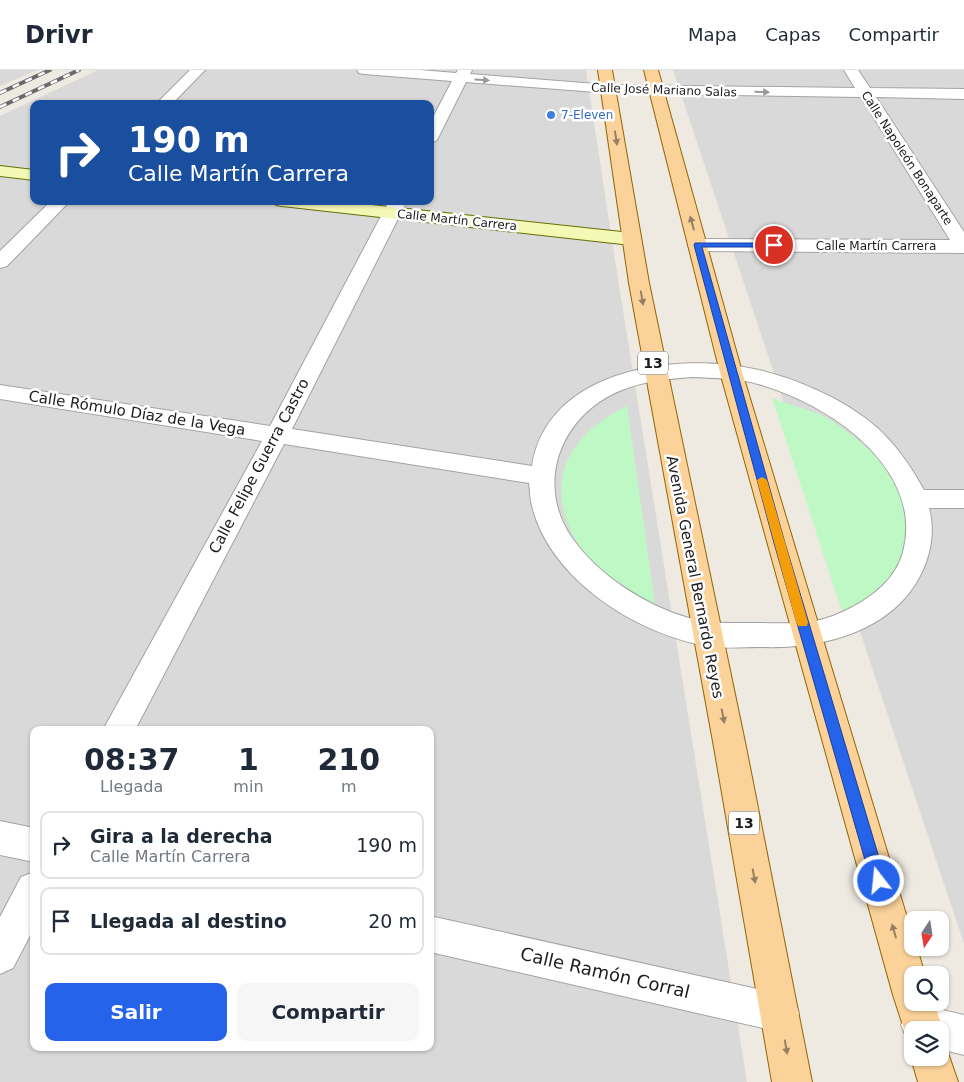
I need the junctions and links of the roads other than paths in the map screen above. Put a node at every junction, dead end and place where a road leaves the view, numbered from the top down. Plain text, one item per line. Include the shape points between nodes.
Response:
1 (198, 70) edge
2 (364, 70) edge
3 (651, 70) edge
4 (851, 70) edge
5 (463, 74) edge
6 (607, 80) edge
7 (657, 91) junction
8 (865, 93) junction
9 (964, 94) edge
10 (167, 100) edge
11 (434, 130) edge
12 (0, 171) edge
13 (30, 175) edge
14 (57, 205) edge
15 (357, 205) edge
16 (395, 207) edge
17 (631, 238) junction
18 (698, 245) junction
19 (964, 246) edge
20 (0, 262) edge
21 (731, 372) junction
22 (655, 373) junction
23 (0, 392) edge
24 (276, 435) junction
25 (540, 476) junction
26 (915, 499) junction
27 (964, 499) edge
28 (708, 634) junction
29 (806, 636) junction
30 (121, 726) edge
31 (0, 838) edge
32 (30, 844) edge
33 (30, 898) edge
34 (434, 935) edge
35 (0, 955) edge
36 (780, 1013) junction
37 (920, 1021) edge
38 (949, 1031) edge
39 (964, 1035) edge
40 (933, 1066) edge
41 (792, 1082) edge
42 (938, 1082) edge

1 - 10 street
2 - 5 street, Calle José Mariano Salas
3 - 7 main road
4 - 8 street, Calle Napoleón Bonaparte
5 -> 6 street, Calle José Mariano Salas
5 - 11 street
6 - 7 street, Calle José Mariano Salas
6 -> 17 main road, Avenida General Bernardo Reyes / 13
7 -> 8 street, Calle José Mariano Salas
18 -> 7 main road
8 - 9 street, Calle José Mariano Salas
8 - 19 street, Calle Napoleón Bonaparte
12 - 13 street
14 - 20 street
15 - 16 street, Calle Martín Carrera
16 - 17 street, Calle Martín Carrera
16 - 24 street, Calle Felipe Guerra Castro
17 -> 22 main road, Avenida General Bernardo Reyes / 13
18 - 19 street, Calle Martín Carrera
18 - 21 main road
21 - 22 street, 13 via 692,370
21 - 26 street, 13 via 771,380 802,391 845,414 876,439 900,467
21 - 29 main road
22 - 25 street, 13 via 611,386 575,408 550,438
22 - 28 main road, Avenida General Bernardo Reyes / 13
23 - 24 street, Calle Rómulo Díaz de la Vega
24 - 25 street, Calle Rómulo Díaz de la Vega
24 - 30 street, Calle Felipe Guerra Castro
25 - 28 street, 13 via 543,507 557,539 582,569 617,597 642,610
26 - 27 street
26 - 29 street, 13 via 919,538 915,557 894,592 878,607 857,619
28 - 29 street, 13
28 -> 36 main road, Avenida General Bernardo Reyes / 13
37 -> 29 main road
31 - 32 street
33 - 35 street
34 - 36 street, Calle Ramón Corral
36 -> 41 main road, Avenida General Bernardo Reyes / 13
38 - 39 street
40 - 42 main road

